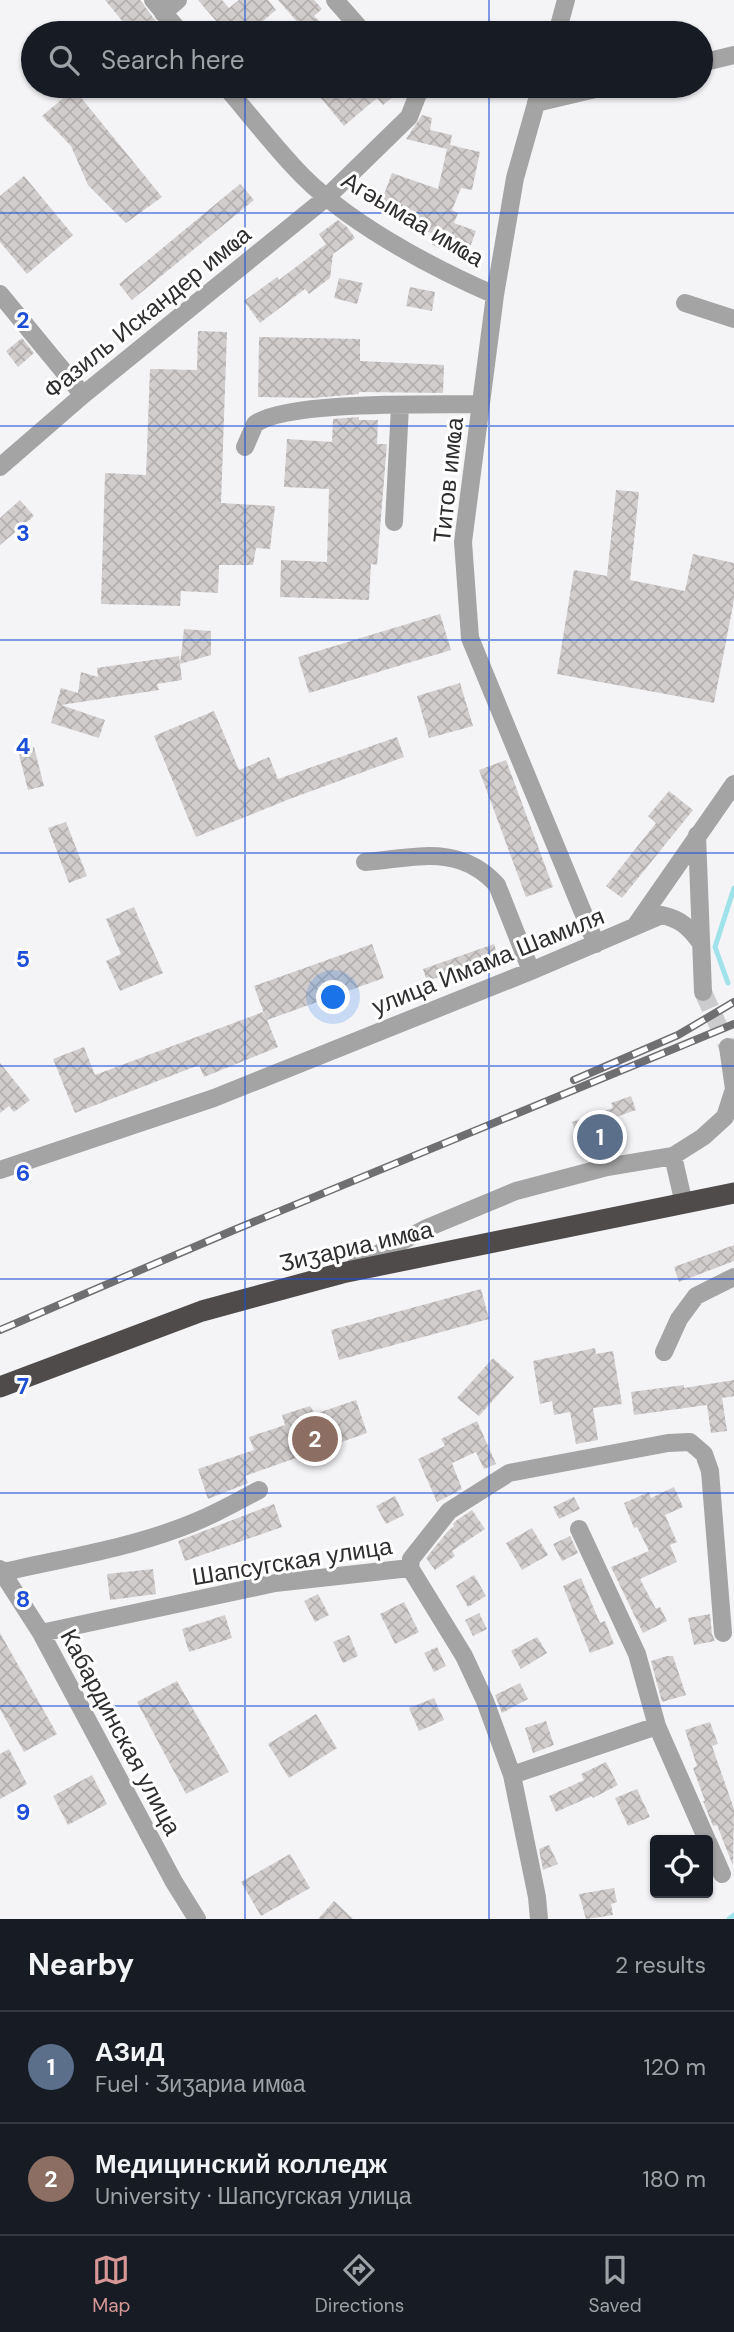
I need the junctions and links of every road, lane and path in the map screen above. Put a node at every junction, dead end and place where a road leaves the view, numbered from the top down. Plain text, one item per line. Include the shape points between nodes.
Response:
1 (178, 0) edge
2 (335, 0) edge
3 (566, 0) edge
4 (158, 6) edge
5 (171, 21) edge
6 (353, 21) edge
7 (560, 21) edge
8 (734, 55) edge
9 (713, 60) edge
10 (235, 98) edge
11 (416, 98) edge
12 (538, 98) edge
13 (327, 197) junction
14 (0, 295) edge
15 (495, 295) junction
16 (685, 303) dead end
17 (734, 319) edge
18 (83, 395) junction
19 (481, 404) junction
20 (400, 406) junction
21 (245, 447) dead end
22 (0, 467) edge
23 (394, 522) dead end
24 (734, 784) edge
25 (696, 835) junction
26 (365, 862) dead end
27 (635, 927) junction
28 (700, 942) junction
29 (596, 944) junction
30 (531, 971) junction
31 (703, 992) tunnel mouth
32 (728, 1047) dead end
33 (673, 1156) junction
34 (0, 1170) edge
35 (733, 1197) edge
36 (684, 1204) junction
37 (342, 1273) junction
38 (734, 1277) edge
39 (664, 1352) dead end
40 (0, 1387) edge
41 (259, 1490) dead end
42 (579, 1529) dead end
43 (410, 1568) junction
44 (1, 1572) edge
45 (41, 1633) junction
46 (723, 1633) dead end
47 (656, 1726) junction
48 (512, 1775) junction
49 (704, 1835) edge
50 (713, 1854) edge
51 (722, 1874) dead end
52 (197, 1919) edge
53 (539, 1919) edge

1 - 4 street
2 - 6 street
3 - 7 street
4 - 5 street
8 - 9 street
10 - 13 street, Агәымаа имҩа via 295,168
11 - 13 street, Фазиль Искандер имҩа via 409,117
12 - 15 street, Титов имҩа via 515,178
13 - 15 street, Агәымаа имҩа via 452,277
13 - 18 street, Фазиль Искандер имҩа
14 - 18 street
15 - 19 street, Титов имҩа
16 - 17 street
18 - 22 street, Фазиль Искандер имҩа
19 - 20 street
19 - 29 street, Титов имҩа via 463,542 470,638
20 - 21 street via 347,406 274,415 255,424
20 - 23 street
24 - 25 street, улица Имама Шамиля
25 - 27 street, улица Имама Шамиля
25 - 28 street
26 - 30 street via 444,855 472,864 497,885
27 - 28 street via 662,915 678,919
27 - 29 street, улица Имама Шамиля
28 - 31 street
29 - 30 street, улица Имама Шамиля
30 - 34 street, улица Имама Шамиля via 214,1098
32 - 33 street via 734,1089 725,1117
33 - 36 street
33 - 37 street via 607,1167 516,1191 427,1228
35 - 36 highway, Ӡиӡариа имҩа
36 - 37 highway, Ӡиӡариа имҩа
37 - 40 highway, Ӡиӡариа имҩа via 202,1311
38 - 39 street via 696,1296 678,1319
41 - 44 street via 213,1515 152,1538
42 - 47 street via 637,1654
43 - 45 street, Шапсугская улица via 275,1583
43 - 46 street, Шапсугская улица via 411,1559 449,1511 509,1473 690,1442 704,1454 710,1471
43 - 48 street via 464,1656
44 - 45 street, Кабардинская улица
45 - 52 street, Кабардинская улица
47 - 48 street
47 - 49 street
48 - 53 street
50 - 51 street

